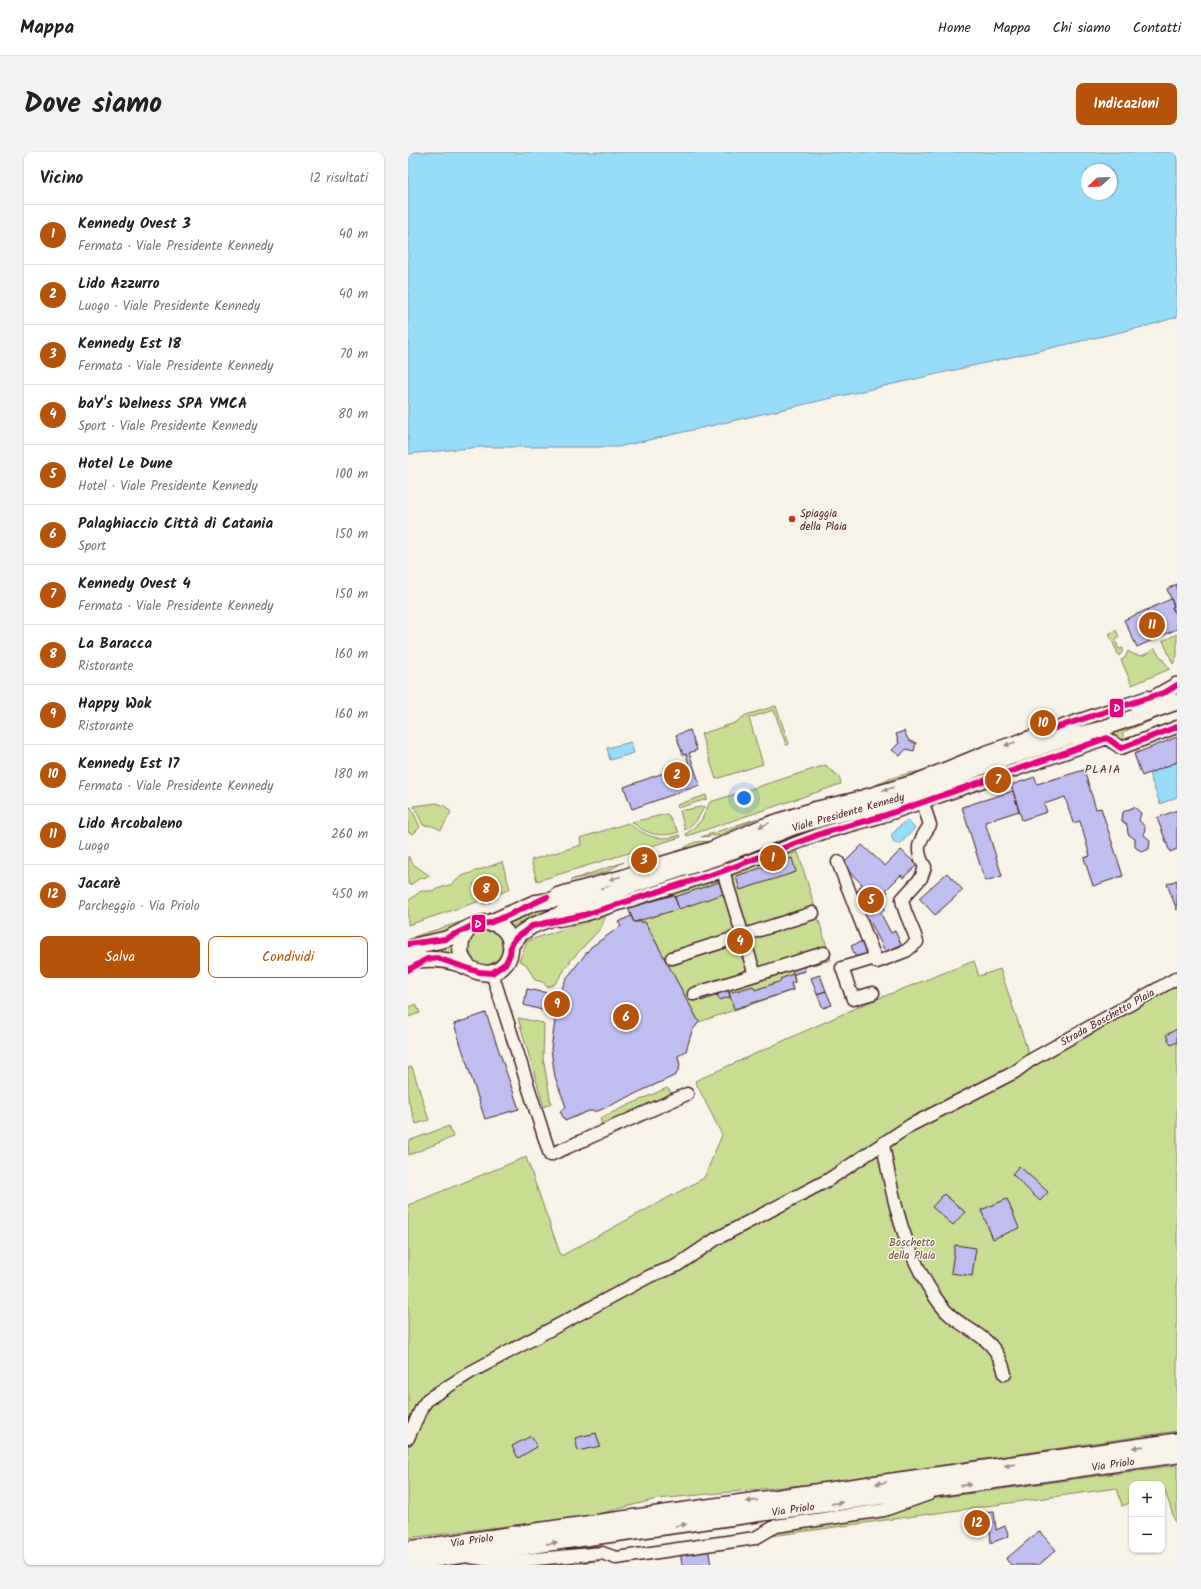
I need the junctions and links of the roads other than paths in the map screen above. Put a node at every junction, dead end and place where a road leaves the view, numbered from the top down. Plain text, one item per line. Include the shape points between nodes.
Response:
1 (1172, 688) edge
2 (1177, 702) edge
3 (1177, 727) edge
4 (1102, 734) junction
5 (1069, 737) junction
6 (923, 803) junction
7 (838, 862) dead end
8 (723, 871) junction
9 (627, 887) junction
10 (534, 903) junction
11 (813, 913) dead end
12 (489, 923) junction
13 (532, 926) junction
14 (470, 928) junction
15 (743, 935) junction
16 (412, 945) edge
17 (511, 945) junction
18 (824, 953) dead end
19 (672, 958) dead end
20 (875, 958) junction
21 (426, 959) junction
22 (408, 961) edge
23 (470, 968) junction
24 (408, 970) edge
25 (492, 972) junction
26 (755, 975) junction
27 (1177, 978) edge
28 (873, 993) dead end
29 (694, 994) dead end
30 (687, 1094) dead end
31 (883, 1144) junction
32 (1004, 1374) dead end
33 (408, 1438) edge
34 (1177, 1441) edge
35 (1177, 1455) edge
36 (945, 1488) junction
37 (408, 1549) edge
38 (461, 1556) junction
39 (408, 1563) edge

1 - 5 main road via 1129,711
1 -> 10 street via 986,752 915,781 815,808 763,825 709,849 624,876 552,895
2 - 4 main road
3 - 4 street via 1121,748
4 - 5 main road
4 - 6 street
5 - 9 main road, Viale Presidente Kennedy via 905,796 793,827 715,858
6 - 8 street via 823,833
6 - 20 street via 930,824 919,842 919,858 925,867 921,878 902,899 904,912 917,942 906,951 877,962
7 - 20 street
8 - 13 street via 584,915
8 - 15 street
9 - 10 main road
9 - 13 main road
10 - 12 main road
11 - 15 street
12 - 14 main road via 479,923
12 - 17 main road via 504,930
13 - 17 main road via 520,934
14 - 16 main road via 445,939
14 - 23 main road via 462,939 460,948 462,957
15 - 19 street
15 - 26 street
17 - 25 main road via 506,964
18 - 26 street
20 - 28 street via 842,968 853,999
21 - 22 main road
21 - 23 main road via 443,960
21 - 24 street
23 - 25 main road via 482,973
25 - 30 street via 550,1156
26 - 29 street
27 - 31 street, Strada Boschetto Plaia via 1038,1056 1015,1072 911,1125
31 - 32 street via 892,1197 904,1234 923,1278 941,1306 953,1318 992,1344 1002,1361
31 - 33 street, Strada Boschetto Plaia via 828,1180 716,1239 676,1266 650,1276 471,1372 428,1399 422,1406
34 -> 37 main road, Via Priolo
36 -> 35 main road, Via Priolo
38 -> 36 main road, Via Priolo
36 - 38 street via 884,1510 776,1526 755,1538 616,1558 602,1553 502,1562
38 - 39 main road, Via Priolo

